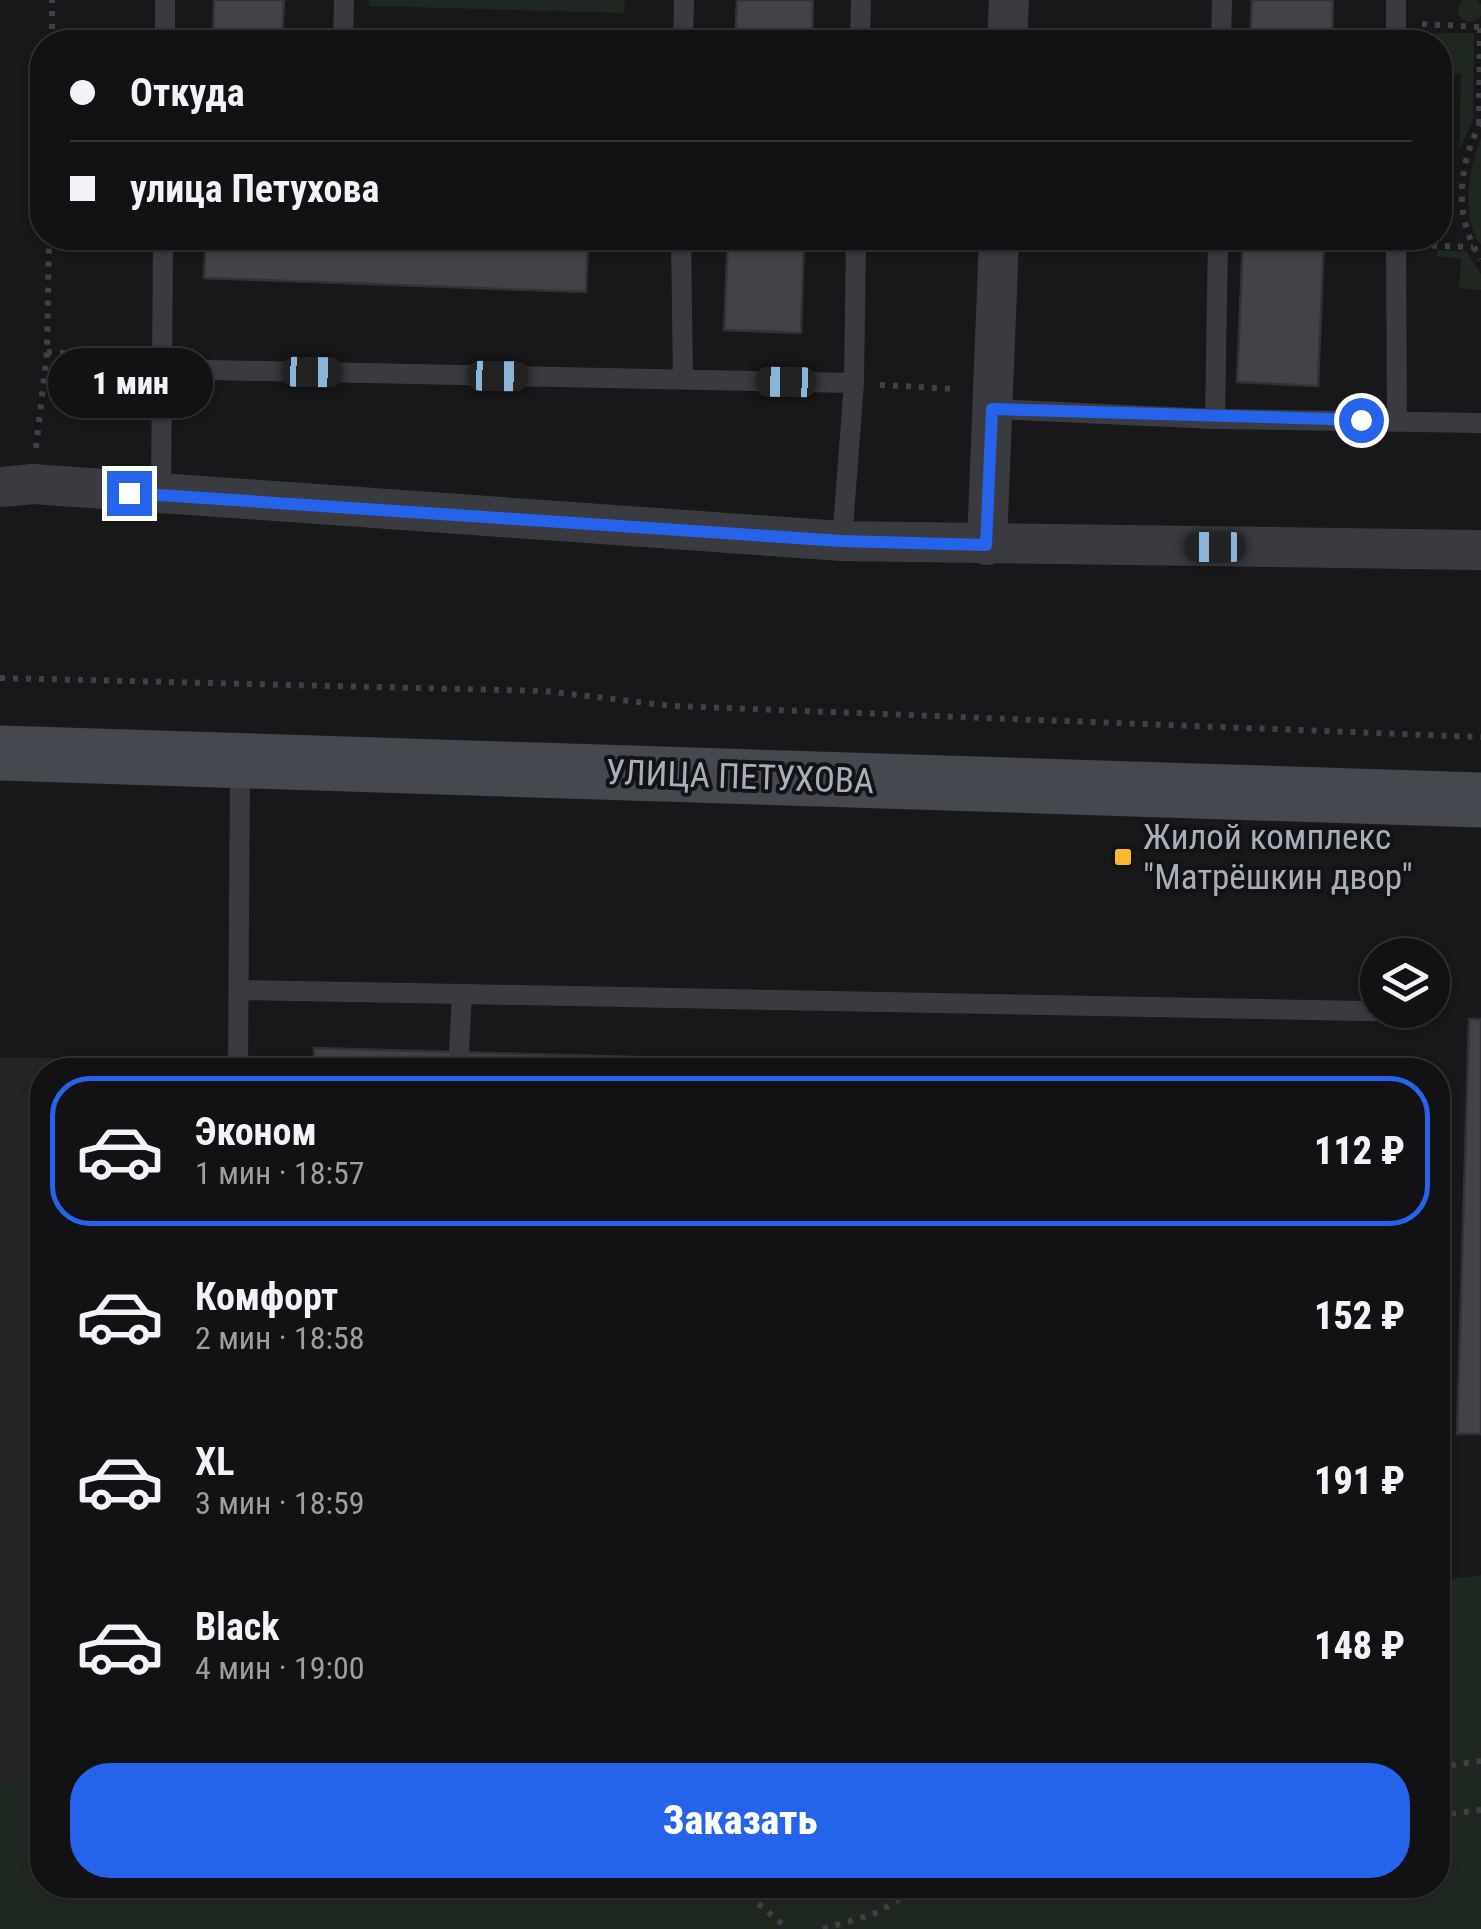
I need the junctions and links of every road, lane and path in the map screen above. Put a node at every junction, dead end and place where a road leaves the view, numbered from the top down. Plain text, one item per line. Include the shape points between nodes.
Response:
1 (52, 0) edge
2 (165, 0) edge
3 (344, 0) edge
4 (684, 0) edge
5 (861, 0) edge
6 (1008, 0) edge
7 (1222, 0) edge
8 (1396, 0) edge
9 (1480, 27) edge
10 (52, 30) edge
11 (164, 30) edge
12 (343, 30) edge
13 (683, 30) edge
14 (860, 30) edge
15 (1007, 30) edge
16 (1221, 30) edge
17 (1396, 30) edge
18 (1438, 30) edge
19 (1480, 124) edge
20 (1476, 249) edge
21 (48, 250) edge
22 (163, 250) edge
23 (681, 250) edge
24 (856, 250) edge
25 (999, 250) edge
26 (1218, 250) edge
27 (1396, 250) edge
28 (1481, 258) edge
29 (47, 352) junction
30 (163, 362) junction
31 (683, 380) junction
32 (854, 383) junction
33 (992, 409) junction
34 (1216, 419) junction
35 (1398, 420) junction
36 (1481, 422) edge
37 (16, 486) edge
38 (161, 496) junction
39 (842, 541) junction
40 (986, 545) junction
41 (1481, 550) edge
42 (0, 678) edge
43 (1481, 737) edge
44 (0, 753) edge
45 (240, 760) junction
46 (1481, 800) edge
47 (240, 990) junction
48 (462, 994) junction
49 (1360, 1011) edge
50 (458, 1052) dead end
51 (238, 1058) edge
52 (1481, 1761) edge
53 (1450, 1765) edge
54 (1481, 1810) edge
55 (1450, 1814) edge
56 (751, 1898) edge
57 (902, 1898) edge
58 (788, 1929) edge
59 (823, 1929) edge

1 - 10 path
2 - 11 lane
3 - 12 lane
4 - 13 lane
5 - 14 lane
6 - 15 street
7 - 16 lane
8 - 17 lane
9 - 18 path
9 - 19 path
19 - 20 path via 1462,181 1463,216
20 - 28 path
21 - 29 path
22 - 30 lane
23 - 31 lane
24 - 32 lane
25 - 33 street
26 - 34 lane
27 - 35 lane
29 - 30 path
29 - 37 path
30 - 31 lane
30 - 38 lane
31 - 32 lane
32 - 33 path via 980,390
32 - 39 lane
33 - 34 lane
33 - 40 street
34 - 35 lane
35 - 36 lane
37 - 38 street
38 - 39 street
39 - 40 street
40 - 41 street
42 - 43 path via 544,691 672,706
44 - 45 street, УЛИЦА ПЕТУХОВА
45 - 46 street, УЛИЦА ПЕТУХОВА
45 - 47 lane
47 - 48 lane
47 - 51 lane
48 - 49 lane
48 - 50 lane
52 - 53 path
54 - 55 path
56 - 58 path
57 - 59 path

